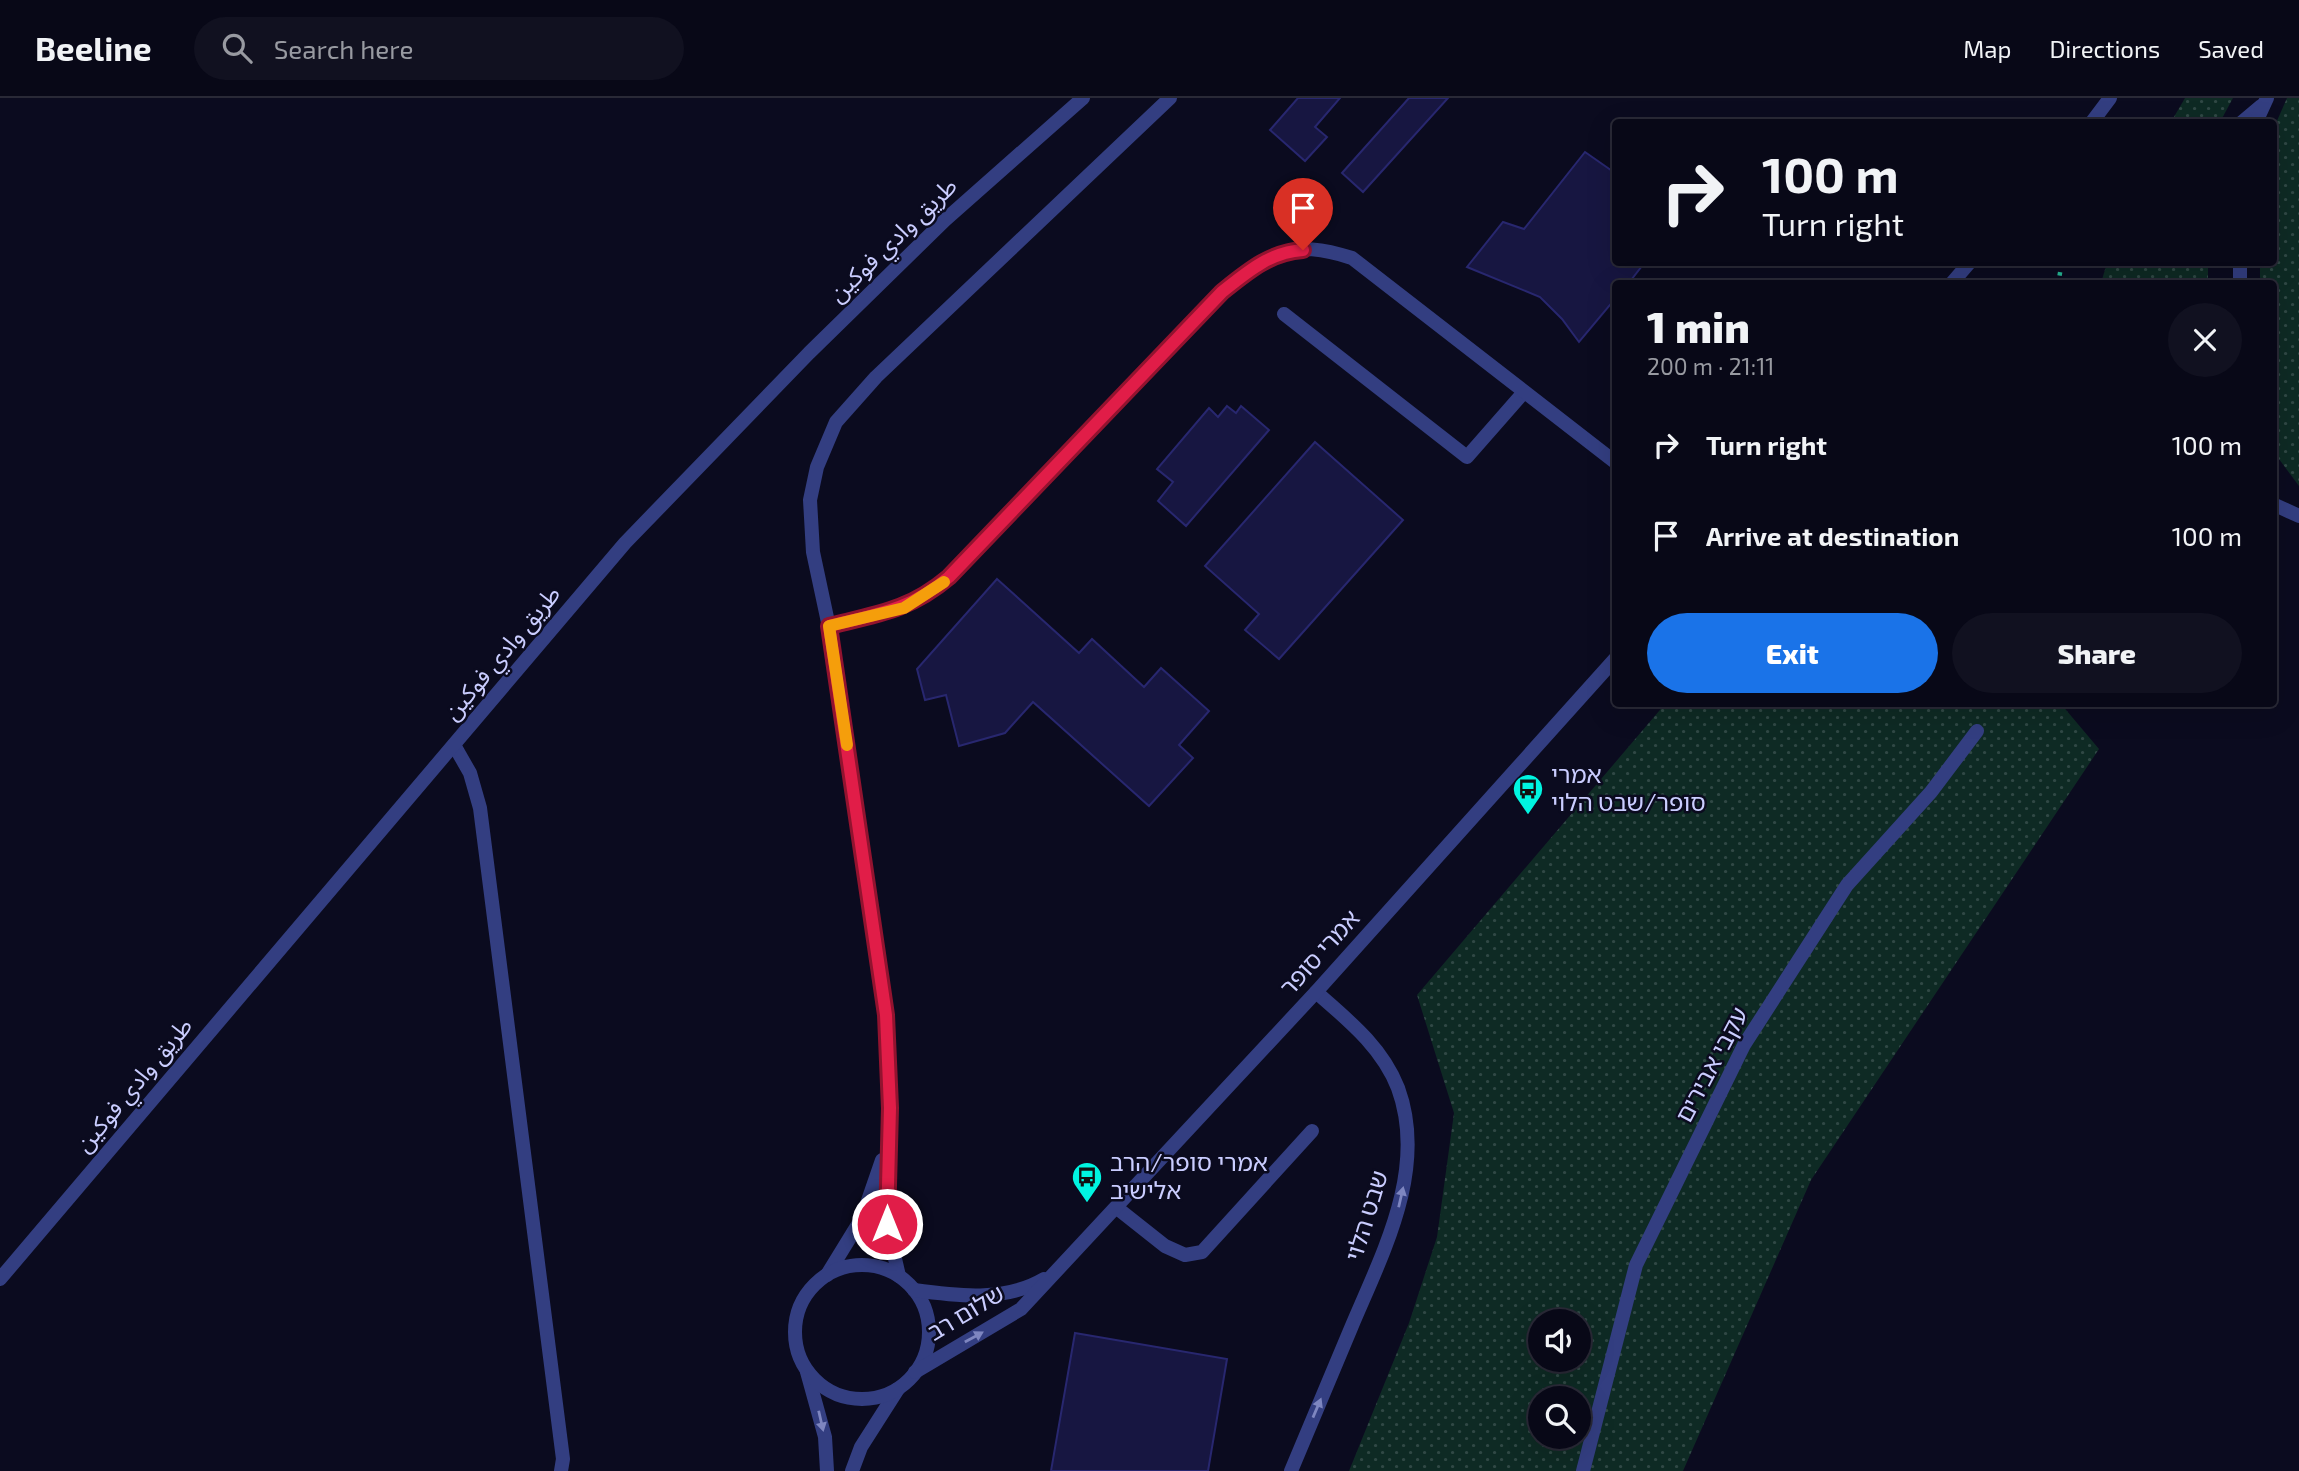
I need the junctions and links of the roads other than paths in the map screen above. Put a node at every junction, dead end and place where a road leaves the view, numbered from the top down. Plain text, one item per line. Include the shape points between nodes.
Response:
1 (1083, 98) edge
2 (1170, 98) edge
3 (2110, 98) edge
4 (2265, 101) edge
5 (2094, 119) edge
6 (2245, 119) edge
7 (2257, 119) edge
8 (1967, 266) edge
9 (1954, 280) edge
10 (1284, 314) dead end
11 (1524, 391) junction
12 (1612, 460) edge
13 (2277, 506) edge
14 (2299, 516) edge
15 (829, 626) junction
16 (1612, 662) edge
17 (1976, 732) dead end
18 (454, 745) junction
19 (1316, 992) junction
20 (1312, 1131) dead end
21 (887, 1146) junction
22 (1117, 1208) junction
23 (1054, 1273) junction
24 (827, 1275) junction
25 (899, 1276) junction
26 (0, 1279) edge
27 (914, 1290) junction
28 (807, 1372) junction
29 (915, 1372) junction
30 (898, 1389) junction
31 (561, 1471) edge
32 (828, 1471) edge
33 (852, 1471) edge
34 (1291, 1471) edge
35 (1583, 1471) edge

1 - 18 street, طريق وادي فوکين via 945,220 697,466 625,543
2 - 15 street via 876,377 836,422 817,467 810,500 813,552
3 - 5 street
4 - 6 street
4 - 7 street
8 - 9 street
10 - 11 street via 1467,457
11 - 12 street
11 - 15 street via 1352,258 1320,248 1285,251 1222,292 931,592 904,608
13 - 14 street
15 - 21 street via 886,1015
16 - 19 street, אמרי סופר
17 - 35 street, עקבי אבירים via 1931,792 1847,885 1744,1045 1636,1265
18 - 26 street, طريق وادي فوکين
18 - 31 street via 470,773 480,808
19 - 22 street, אמרי סופר
34 -> 19 street, שבט הלוי via 1390,1235 1407,1168 1405,1112 1388,1067 1358,1028
20 - 22 street via 1202,1251 1185,1255 1165,1246
21 - 24 street via 862,1218
21 - 25 street via 887,1224
22 - 23 street, אמרי סופר
23 - 27 street, שלום רב via 996,1294
29 -> 23 street, שלום רב via 1021,1308
24 - 25 street via 863,1265
24 - 28 street via 810,1290 794,1331
25 - 27 street
27 - 29 street via 929,1322 924,1357
28 - 30 street via 822,1387 849,1398 879,1397
28 -> 32 street via 825,1437
29 - 30 street
30 - 33 street via 871,1429

